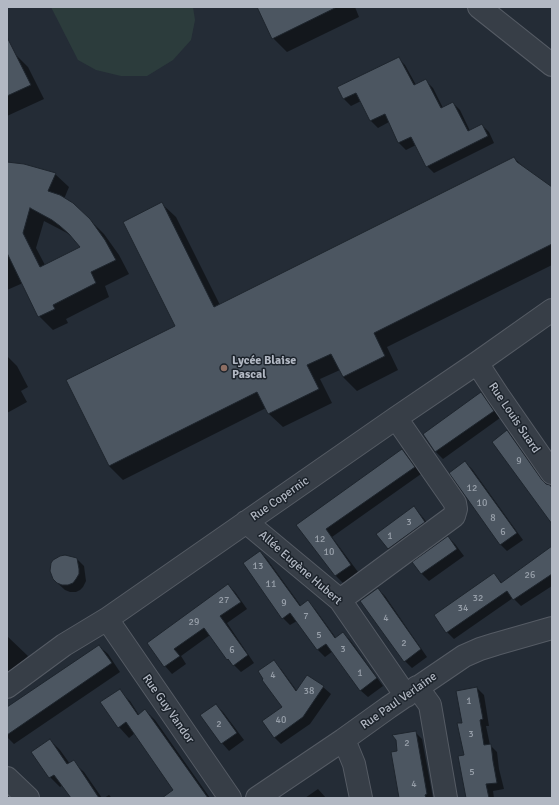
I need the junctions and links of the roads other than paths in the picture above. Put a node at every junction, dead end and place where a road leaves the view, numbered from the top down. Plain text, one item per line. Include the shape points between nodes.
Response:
1 (479, 7) edge
2 (552, 65) edge
3 (552, 310) edge
4 (477, 363) junction
5 (396, 418) junction
6 (552, 473) edge
7 (246, 522) junction
8 (340, 600) junction
9 (107, 619) junction
10 (552, 628) edge
11 (7, 687) edge
12 (412, 692) junction
13 (343, 740) junction
14 (7, 778) edge
15 (28, 798) edge
16 (230, 798) edge
17 (257, 798) edge
18 (361, 798) edge
19 (446, 798) edge

1 - 2 street
3 - 4 street, Rue Copernic
4 - 5 street, Rue Copernic
4 - 6 street, Rue Louis Suard
5 - 7 street, Rue Copernic
5 - 8 street via 455,503 454,516
7 - 8 street, Allée Eugène Hubert
7 - 9 street, Rue Copernic
8 - 12 street, Allée Eugène Hubert
9 - 11 street, Rue Copernic via 64,645
9 - 16 street, Rue Guy Vandor
10 - 12 street, Rue Paul Verlaine via 464,656
12 - 13 street, Rue Paul Verlaine
12 - 19 street, Allée Eugène Hubert via 430,705
13 - 17 street, Rue Paul Verlaine
13 - 18 street via 354,764
14 - 15 street

